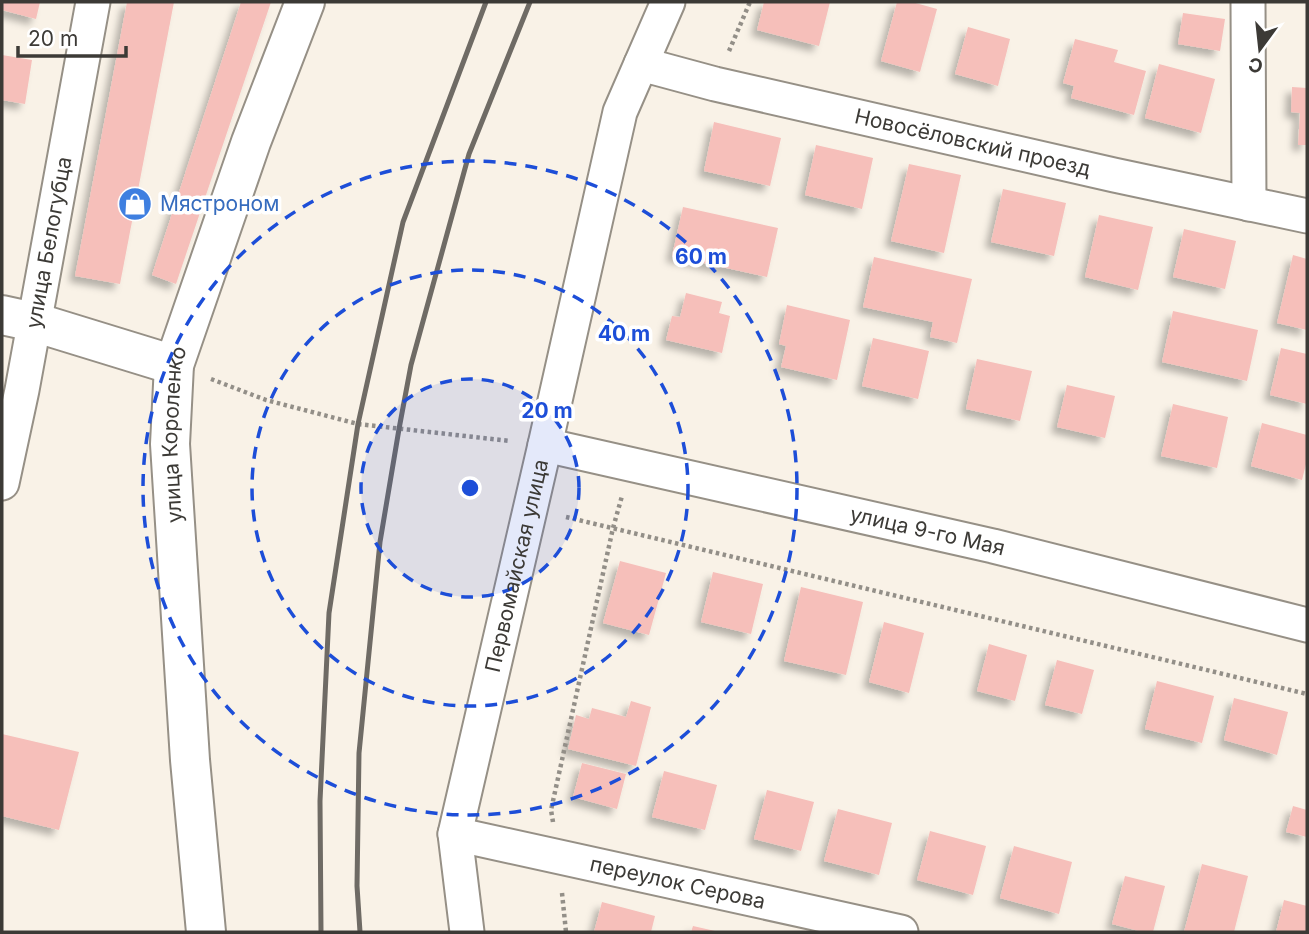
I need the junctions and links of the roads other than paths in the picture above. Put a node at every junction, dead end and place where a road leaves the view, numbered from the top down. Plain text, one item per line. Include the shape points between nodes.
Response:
1 (93, 2) edge
2 (305, 2) edge
3 (668, 2) edge
4 (1248, 2) edge
5 (641, 64) junction
6 (1249, 204) junction
7 (1307, 216) edge
8 (18, 318) edge
9 (174, 365) junction
10 (545, 445) junction
11 (2, 483) edge
12 (1307, 625) edge
13 (455, 834) junction
14 (206, 932) edge
15 (467, 932) edge
16 (901, 932) edge

1 - 8 street, улица Белогубца
2 - 9 street, улица Короленко
3 - 5 street, Первомайская улица
4 - 6 street
5 - 6 street, Новосёловский проезд
5 - 10 street, Первомайская улица via 620,112
6 - 7 street, Новосёловский проезд
8 - 9 street
8 - 11 street, улица Белогубца via 22,390
9 - 14 street, улица Короленко via 170,444
10 - 12 street, улица 9-го Мая via 993,547
10 - 13 street, Первомайская улица
13 - 15 street, Первомайская улица
13 - 16 street, переулок Серова

